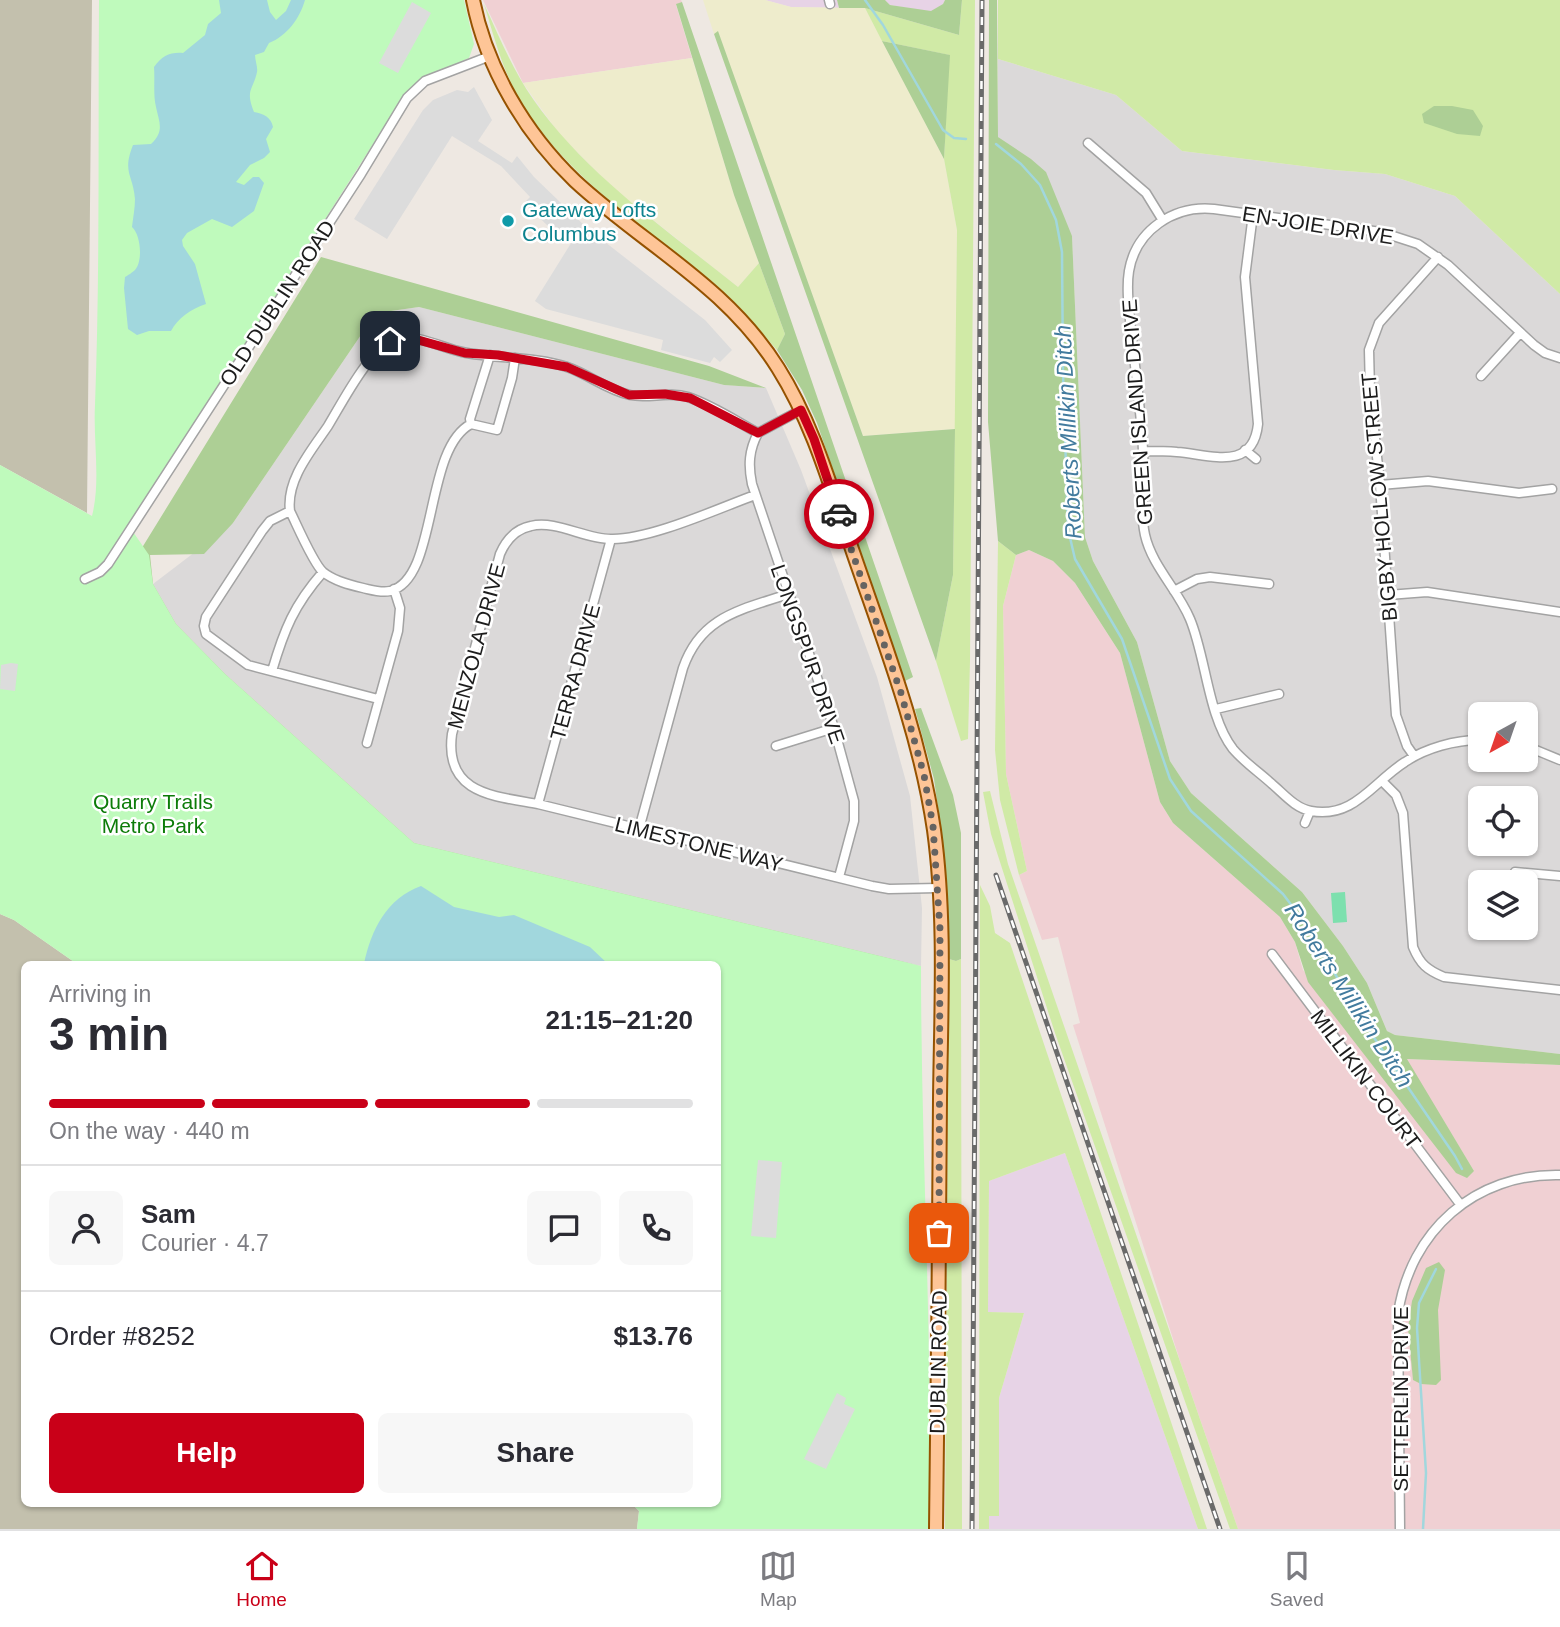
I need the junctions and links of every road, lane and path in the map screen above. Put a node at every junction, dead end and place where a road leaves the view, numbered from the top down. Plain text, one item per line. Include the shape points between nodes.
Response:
1 (472, 0) edge
2 (490, 56) junction
3 (1088, 143) dead end
4 (1254, 214) junction
5 (1162, 219) junction
6 (1437, 257) junction
7 (1520, 333) junction
8 (490, 355) junction
9 (515, 358) junction
10 (1560, 358) edge
11 (1481, 376) dead end
12 (801, 410) junction
13 (471, 424) junction
14 (758, 433) junction
15 (1245, 450) junction
16 (1143, 451) junction
17 (1255, 459) dead end
18 (1380, 485) junction
19 (1552, 489) dead end
20 (755, 495) junction
21 (290, 511) junction
22 (611, 539) junction
23 (323, 572) junction
24 (85, 579) dead end
25 (1269, 584) dead end
26 (394, 589) junction
27 (1174, 591) junction
28 (788, 594) junction
29 (1388, 595) junction
30 (1560, 612) edge
31 (272, 671) junction
32 (1279, 694) dead end
33 (378, 699) junction
34 (1216, 709) junction
35 (834, 728) junction
36 (1468, 742) edge
37 (368, 743) dead end
38 (776, 746) dead end
39 (1538, 751) edge
40 (1413, 756) junction
41 (1560, 760) edge
42 (463, 780) joint
43 (1381, 780) junction
44 (538, 804) junction
45 (1310, 811) junction
46 (1305, 823) dead end
47 (639, 829) junction
48 (1538, 875) edge
49 (1560, 876) edge
50 (839, 877) junction
51 (939, 888) junction
52 (1272, 954) dead end
53 (1560, 990) edge
54 (1560, 1175) edge
55 (1460, 1204) junction
56 (936, 1529) edge
57 (1400, 1529) edge

1 - 2 main road, DUBLIN ROAD
2 - 12 main road, DUBLIN ROAD via 544,148 575,180 730,307 775,364
2 - 24 street, OLD DUBLIN ROAD via 425,81 407,98 108,564
3 - 5 street via 1146,193
4 - 5 street, EN-JOIE DRIVE via 1206,208
4 - 6 street, EN-JOIE DRIVE via 1381,232 1418,244
4 - 15 street via 1245,277 1258,424 1254,440
5 - 16 street, GREEN ISLAND DRIVE via 1144,237 1129,272
6 - 7 street, EN-JOIE DRIVE
6 - 18 street, BIGBY HOLLOW STREET via 1379,323 1369,350
7 - 10 street, EN-JOIE DRIVE via 1545,353
7 - 11 street
8 - 9 street
8 - 13 street
8 - 21 street via 402,337 385,345 296,476
9 - 13 street via 497,430
9 - 14 street via 567,367 629,395 690,398
12 - 14 street
12 - 51 main road, DUBLIN ROAD via 917,747 933,826
13 - 26 street via 461,429 448,448 413,570
14 - 20 street, LONGSPUR DRIVE via 749,470
15 - 16 street via 1227,458
15 - 17 street
16 - 27 street, GREEN ISLAND DRIVE via 1145,535
18 - 19 street via 1428,481 1519,493
18 - 29 street, BIGBY HOLLOW STREET
20 - 22 street via 652,532
20 - 28 street, LONGSPUR DRIVE
21 - 23 street
21 - 31 street via 261,531 204,626 212,641 248,665
22 - 42 street, MENZOLA DRIVE via 533,525 504,545 452,734 452,759
22 - 44 street, TERRA DRIVE
23 - 26 street via 366,589
23 - 31 street via 288,622
25 - 27 street via 1210,578
26 - 33 street via 400,608 398,631
27 - 34 street, GREEN ISLAND DRIVE via 1189,616
28 - 35 street, LONGSPUR DRIVE
28 - 47 street via 725,615 694,643 682,668
29 - 30 street via 1427,592
29 - 40 street, BIGBY HOLLOW STREET via 1396,715
31 - 33 street
32 - 34 street
33 - 37 street
34 - 45 street, GREEN ISLAND DRIVE via 1234,750
35 - 38 street
35 - 50 street, LONGSPUR DRIVE via 854,801 851,837
36 - 40 street
39 - 41 street
40 - 43 street
42 - 44 street, LIMESTONE WAY via 490,795
43 - 45 street via 1345,809
43 - 53 street via 1396,795 1403,813 1413,947 1424,967 1444,977
44 - 47 street, LIMESTONE WAY
45 - 46 street
47 - 50 street, LIMESTONE WAY
48 - 49 street
50 - 51 street, LIMESTONE WAY via 889,889
51 - 56 main road, DUBLIN ROAD
52 - 55 street, MILLIKIN COURT
54 - 55 street, SETTERLIN DRIVE via 1500,1184
55 - 57 street, SETTERLIN DRIVE via 1419,1249 1401,1297

